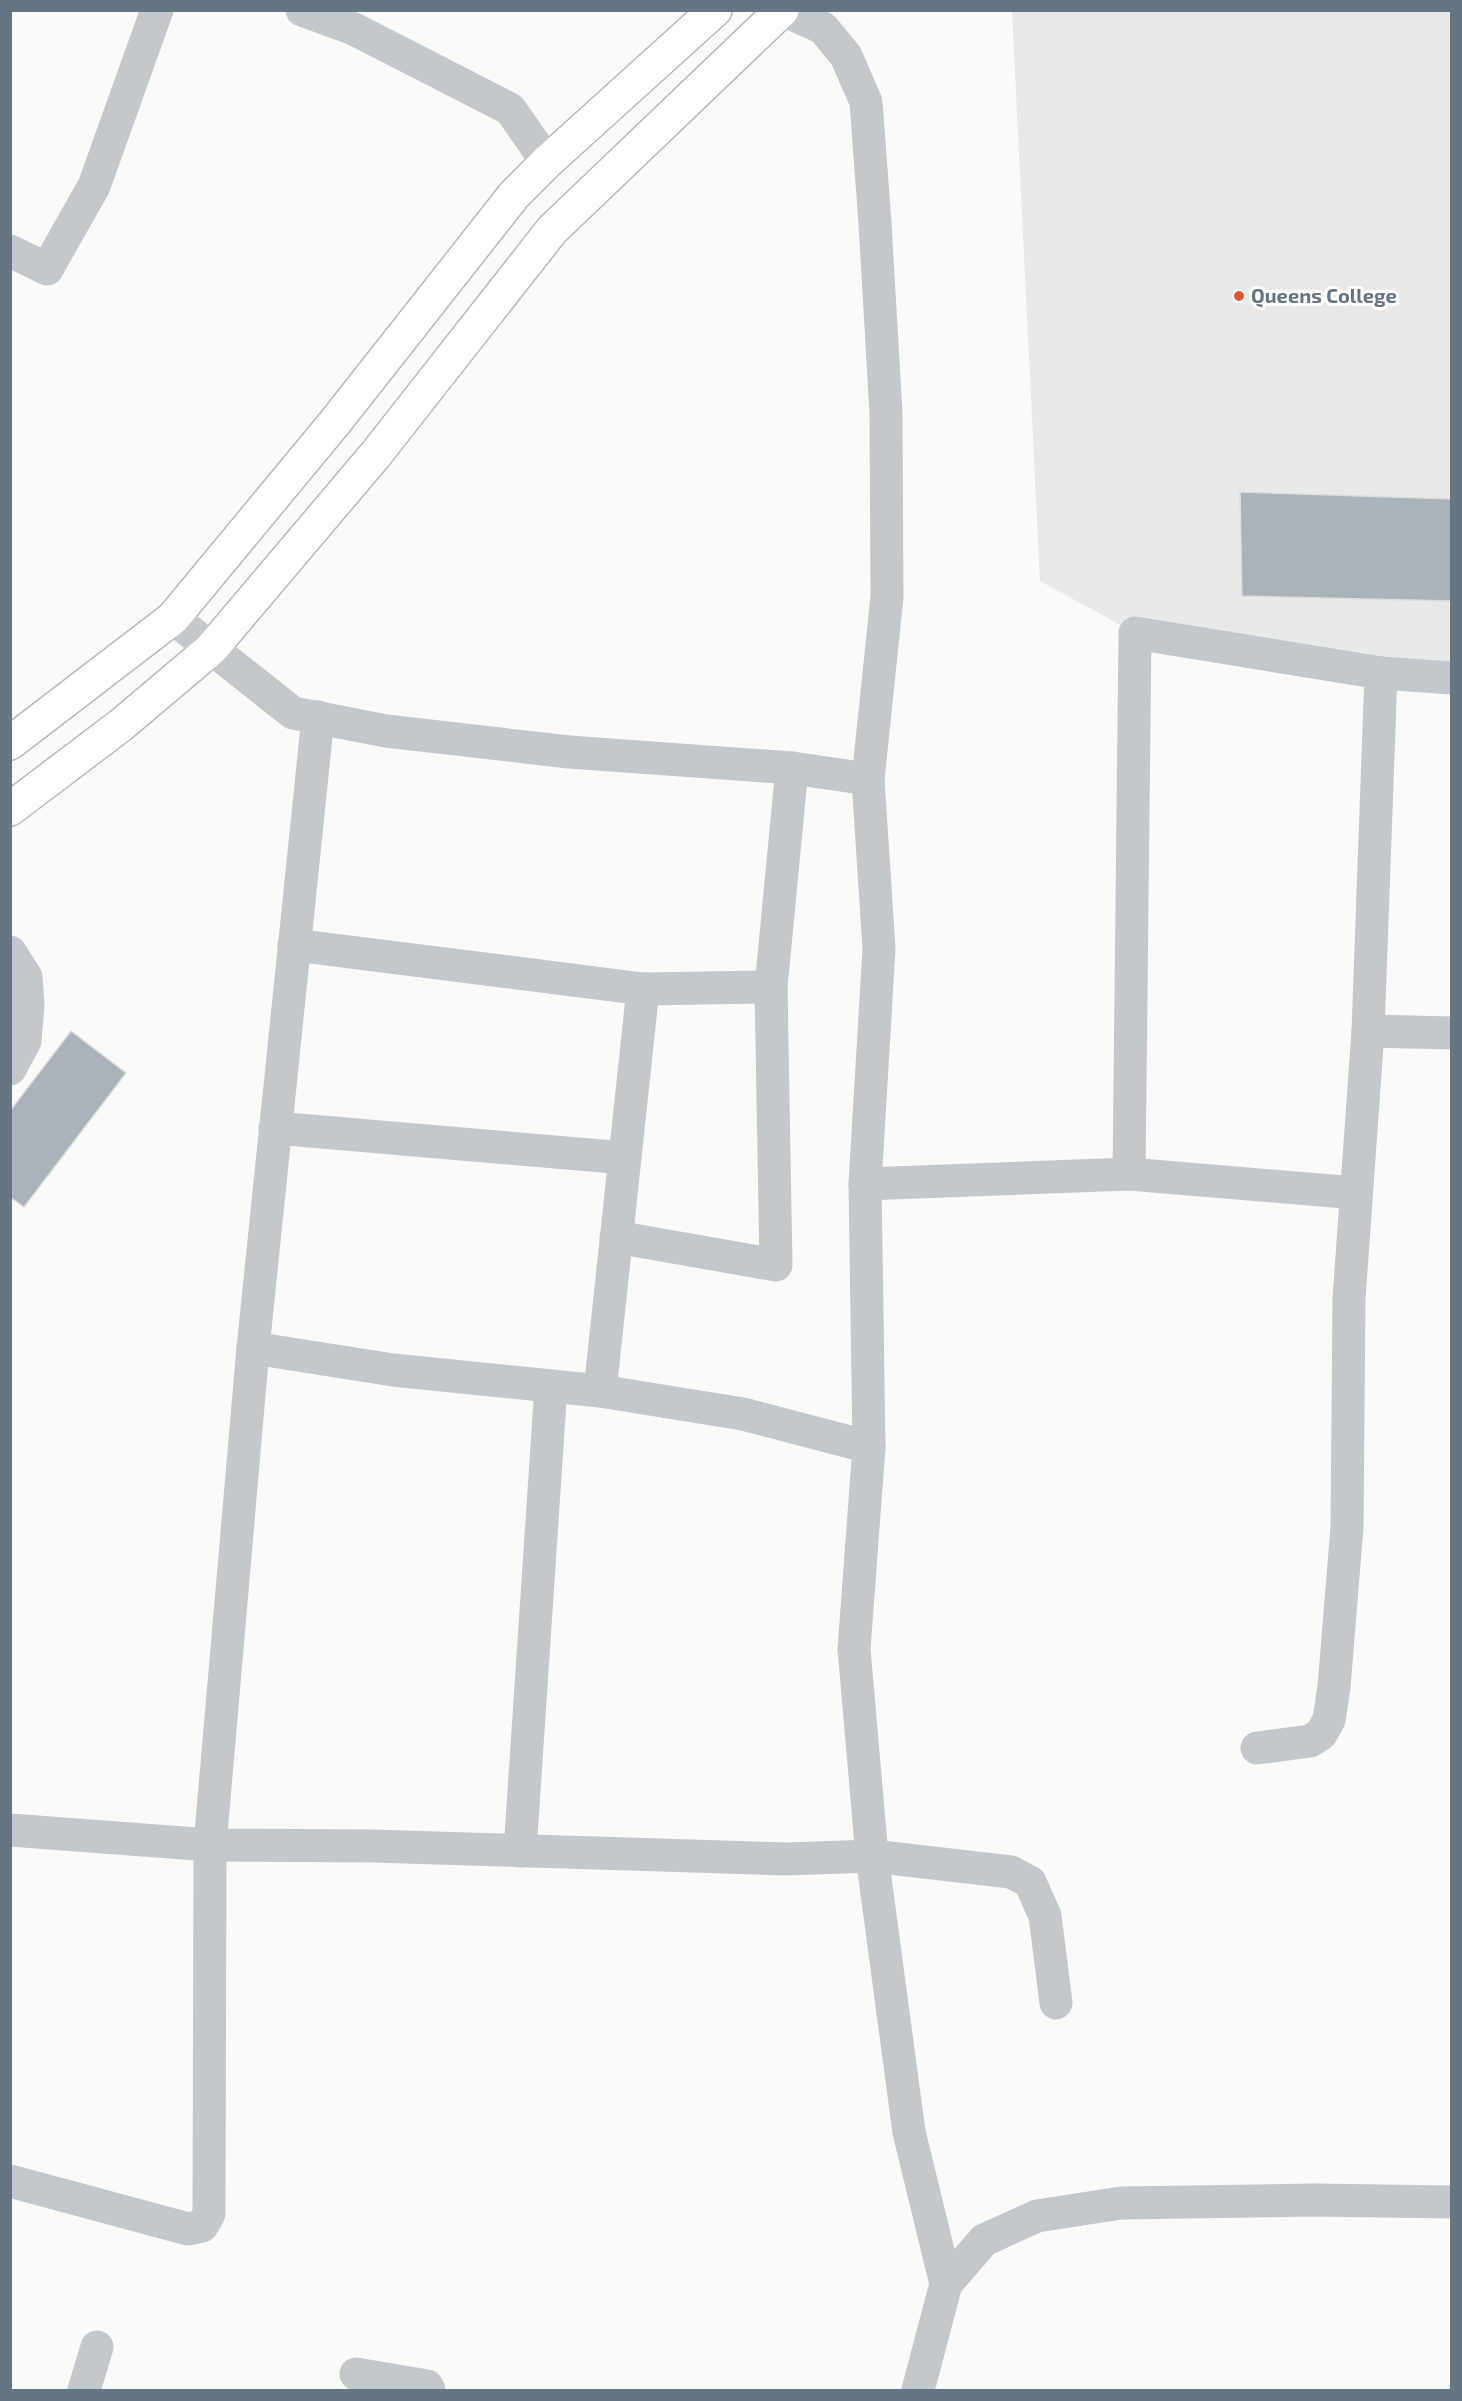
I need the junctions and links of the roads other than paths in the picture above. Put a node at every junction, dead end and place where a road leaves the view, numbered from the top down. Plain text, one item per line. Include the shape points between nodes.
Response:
1 (157, 10) edge
2 (302, 10) edge
3 (715, 10) edge
4 (783, 10) edge
5 (547, 162) junction
6 (10, 250) edge
7 (173, 618) junction
8 (212, 649) junction
9 (1382, 674) junction
10 (1452, 678) edge
11 (318, 717) junction
12 (10, 743) edge
13 (792, 768) junction
14 (868, 779) junction
15 (11, 808) edge
16 (294, 945) junction
17 (10, 952) edge
18 (771, 987) junction
19 (643, 989) junction
20 (1368, 1031) junction
21 (1452, 1033) edge
22 (10, 1069) edge
23 (275, 1128) junction
24 (625, 1158) junction
25 (1129, 1174) junction
26 (865, 1184) junction
27 (1356, 1193) junction
28 (616, 1237) junction
29 (253, 1348) junction
30 (551, 1386) junction
31 (600, 1391) junction
32 (869, 1447) junction
33 (1257, 1748) dead end
34 (10, 1830) edge
35 (210, 1845) junction
36 (520, 1851) junction
37 (872, 1856) junction
38 (1056, 2003) dead end
39 (10, 2181) edge
40 (1452, 2202) edge
41 (946, 2284) junction
42 (98, 2348) dead end
43 (356, 2374) dead end
44 (84, 2391) edge
45 (429, 2391) edge
46 (918, 2391) edge

1 - 6 street via 94,186 47,269
2 - 5 street via 354,29 510,109
3 - 5 main road
4 - 8 main road via 552,230 376,454
4 - 14 street via 823,27 846,56 866,102 886,436 887,597
5 - 7 main road via 514,195 336,421
7 - 8 street
7 - 12 main road
8 - 11 street via 293,713
8 - 15 main road via 121,726
9 - 10 street
9 - 20 street
9 - 25 street via 1135,633
11 - 13 street via 386,731 569,752
11 - 16 street
13 - 14 street
13 - 18 street
14 - 26 street via 879,949
16 - 19 street
16 - 23 street
17 - 22 street via 26,977 28,1005 25,1041
18 - 19 street
18 - 28 street via 776,1265
19 - 24 street
20 - 21 street
20 - 27 street
23 - 24 street
23 - 29 street
24 - 28 street
25 - 26 street
25 - 27 street
26 - 32 street
27 - 33 street via 1348,1299 1347,1527 1329,1720 1321,1734 1310,1741
28 - 31 street
29 - 30 street via 393,1370
29 - 35 street
30 - 31 street
30 - 36 street
31 - 32 street via 744,1414
32 - 37 street via 854,1649
34 - 35 street
35 - 36 street
35 - 39 street via 209,2214 201,2226 188,2229
36 - 37 street via 786,1859
37 - 38 street via 1011,1872 1030,1882 1045,1916
37 - 41 street via 909,2132
40 - 41 street via 1122,2203 1037,2216 984,2240
41 - 46 street
42 - 44 street
43 - 45 street via 427,2386

